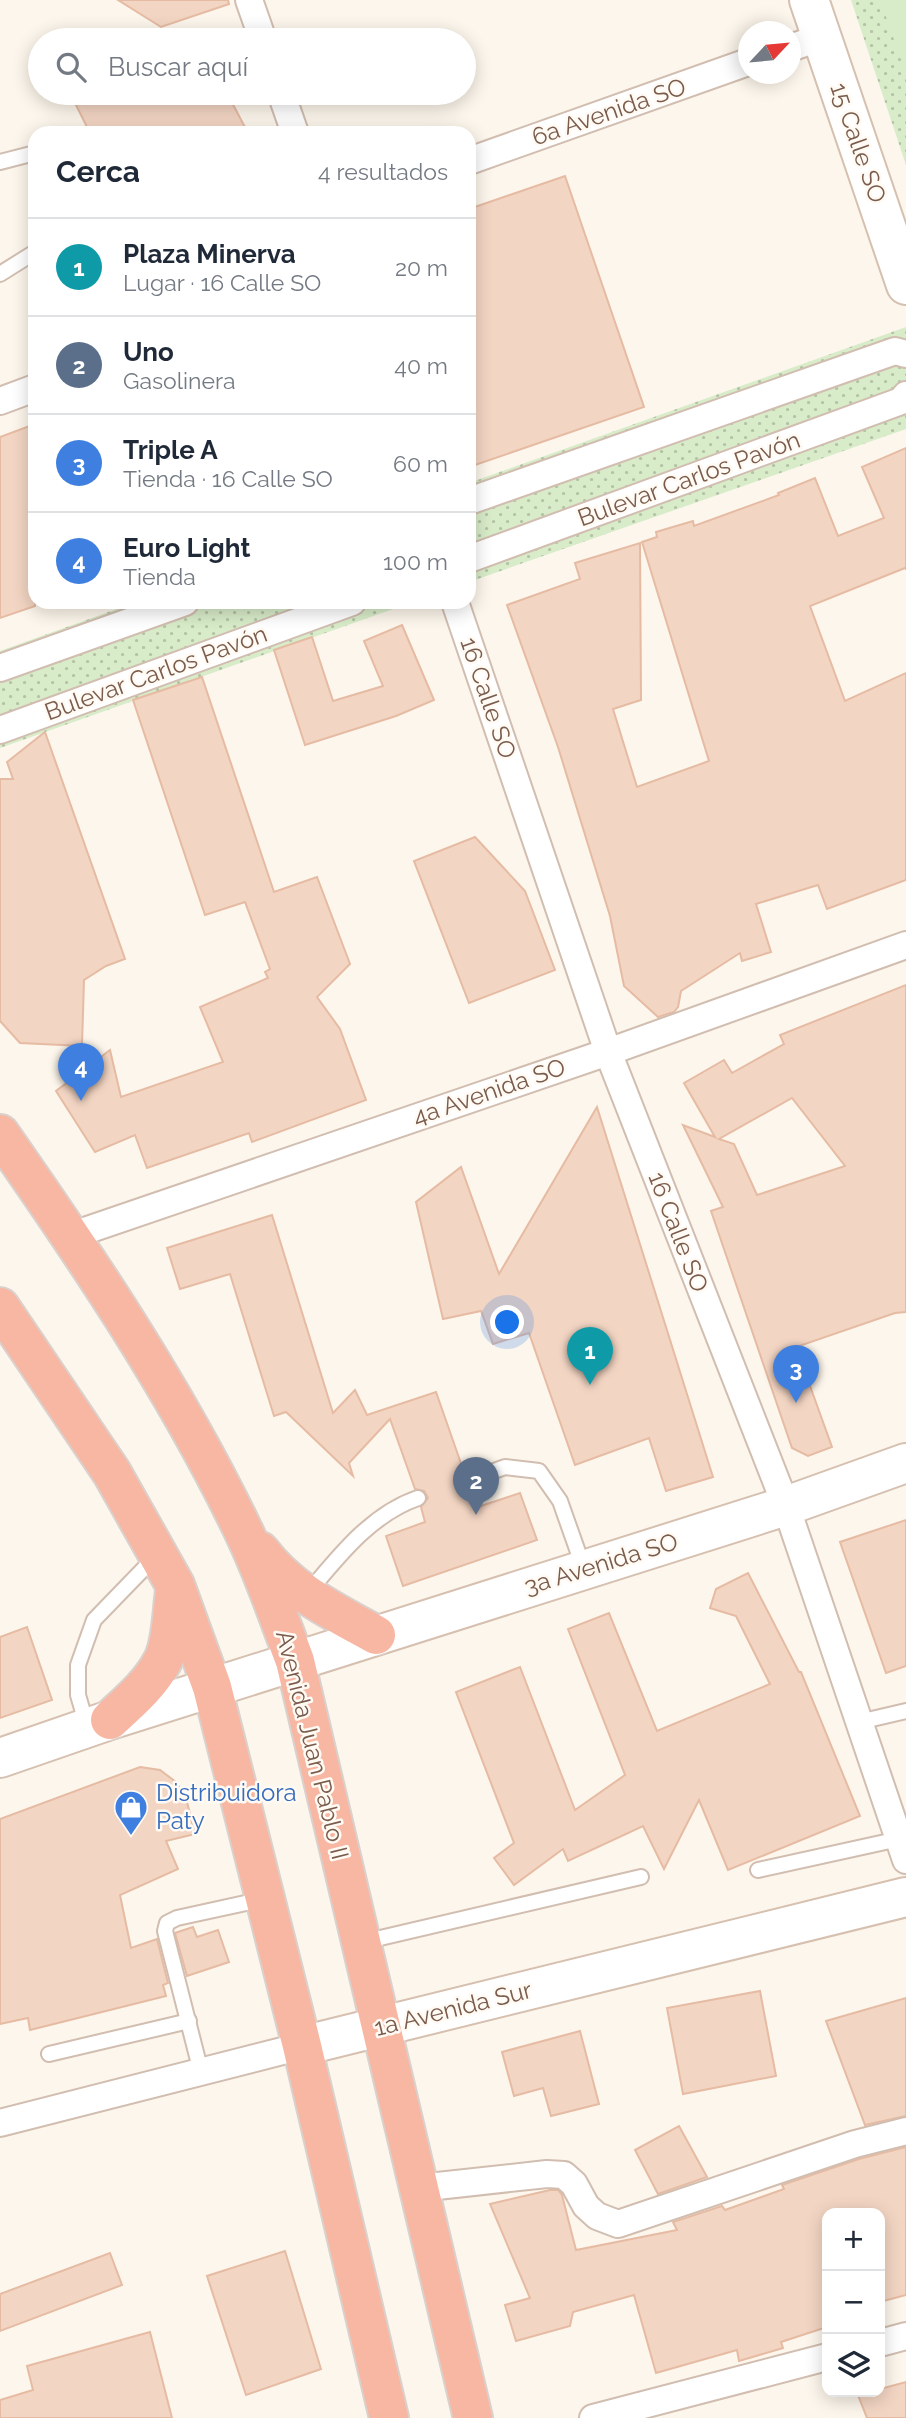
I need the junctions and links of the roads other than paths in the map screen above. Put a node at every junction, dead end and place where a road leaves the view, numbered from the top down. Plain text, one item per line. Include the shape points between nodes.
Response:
1 (249, 0) edge
2 (809, 0) edge
3 (259, 28) edge
4 (806, 42) edge
5 (738, 66) edge
6 (285, 105) edge
7 (293, 126) edge
8 (28, 155) edge
9 (476, 158) edge
10 (0, 162) edge
11 (28, 257) edge
12 (0, 274) edge
13 (906, 285) edge
14 (906, 354) edge
15 (28, 391) edge
16 (906, 395) edge
17 (0, 401) edge
18 (476, 499) edge
19 (476, 556) edge
20 (165, 609) edge
21 (333, 609) edge
22 (457, 609) edge
23 (0, 668) edge
24 (0, 730) edge
25 (906, 945) edge
26 (608, 1052) junction
27 (0, 1134) edge
28 (70, 1236) junction
29 (0, 1307) edge
30 (906, 1463) edge
31 (467, 1481) dead end
32 (418, 1498) dead end
33 (786, 1506) junction
34 (243, 1529) junction
35 (167, 1570) junction
36 (584, 1570) junction
37 (305, 1596) junction
38 (376, 1635) junction
39 (295, 1661) junction
40 (212, 1688) junction
41 (906, 1711) edge
42 (859, 1722) junction
43 (99, 1723) junction
44 (0, 1758) edge
45 (902, 1850) edge
46 (758, 1870) dead end
47 (641, 1877) dead end
48 (906, 1897) edge
49 (265, 1899) junction
50 (361, 1942) junction
51 (189, 2021) junction
52 (381, 2027) junction
53 (302, 2046) junction
54 (49, 2053) dead end
55 (201, 2072) junction
56 (0, 2123) edge
57 (906, 2131) edge
58 (419, 2188) junction
59 (906, 2336) edge
60 (885, 2342) edge
61 (822, 2358) edge
62 (389, 2418) edge
63 (473, 2418) edge
64 (593, 2418) edge

1 - 3 street
2 - 4 street, 15 Calle SO
4 - 13 street, 15 Calle SO
5 - 9 street, 6a Avenida SO
6 - 7 street
8 - 10 lane
11 - 12 lane
14 - 18 street, Bulevar Carlos Pavón via 895,351
15 - 17 street
16 - 19 street, Bulevar Carlos Pavón via 901,401
20 - 23 street
21 - 24 street, Bulevar Carlos Pavón
22 - 26 street, 16 Calle SO
25 - 26 street, 4a Avenida SO
26 - 28 street, 4a Avenida SO
26 - 33 street, 16 Calle SO
27 - 28 highway, Avenida Juan Pablo II
28 - 34 highway, Avenida Juan Pablo II via 181,1411
29 - 35 highway via 112,1473
30 - 33 street, 3a Avenida SO
31 - 36 lane via 505,1467 539,1471 560,1501
32 - 37 lane via 371,1526
33 - 36 street, 3a Avenida SO
33 - 42 street, 16 Calle SO
34 - 37 highway via 271,1566
34 - 39 highway, Avenida Juan Pablo II
35 - 40 highway
35 - 43 highway via 170,1632 163,1661 135,1696
35 - 43 lane via 94,1620 78,1665 78,1695
36 - 38 street, 3a Avenida SO
37 - 38 highway
38 - 39 street, 3a Avenida SO
39 - 40 street, 3a Avenida SO
39 - 50 highway, Avenida Juan Pablo II
40 - 43 street, 3a Avenida SO
40 - 49 highway
41 - 42 lane
42 - 45 street, 16 Calle SO
43 - 44 street, 3a Avenida SO
45 - 46 lane
47 - 50 lane
48 - 52 street, 1a Avenida Sur
49 - 51 lane via 167,1923 165,1931
49 - 53 highway
50 - 52 highway, Avenida Juan Pablo II
51 - 54 lane
51 - 55 lane
52 - 53 street, 1a Avenida Sur
52 - 58 highway, Avenida Juan Pablo II
53 - 55 street, 1a Avenida Sur
53 - 62 highway
55 - 56 street, 1a Avenida Sur
57 - 58 street via 618,2224 597,2216 564,2175
58 - 63 highway, Avenida Juan Pablo II
59 - 60 street
61 - 64 street

